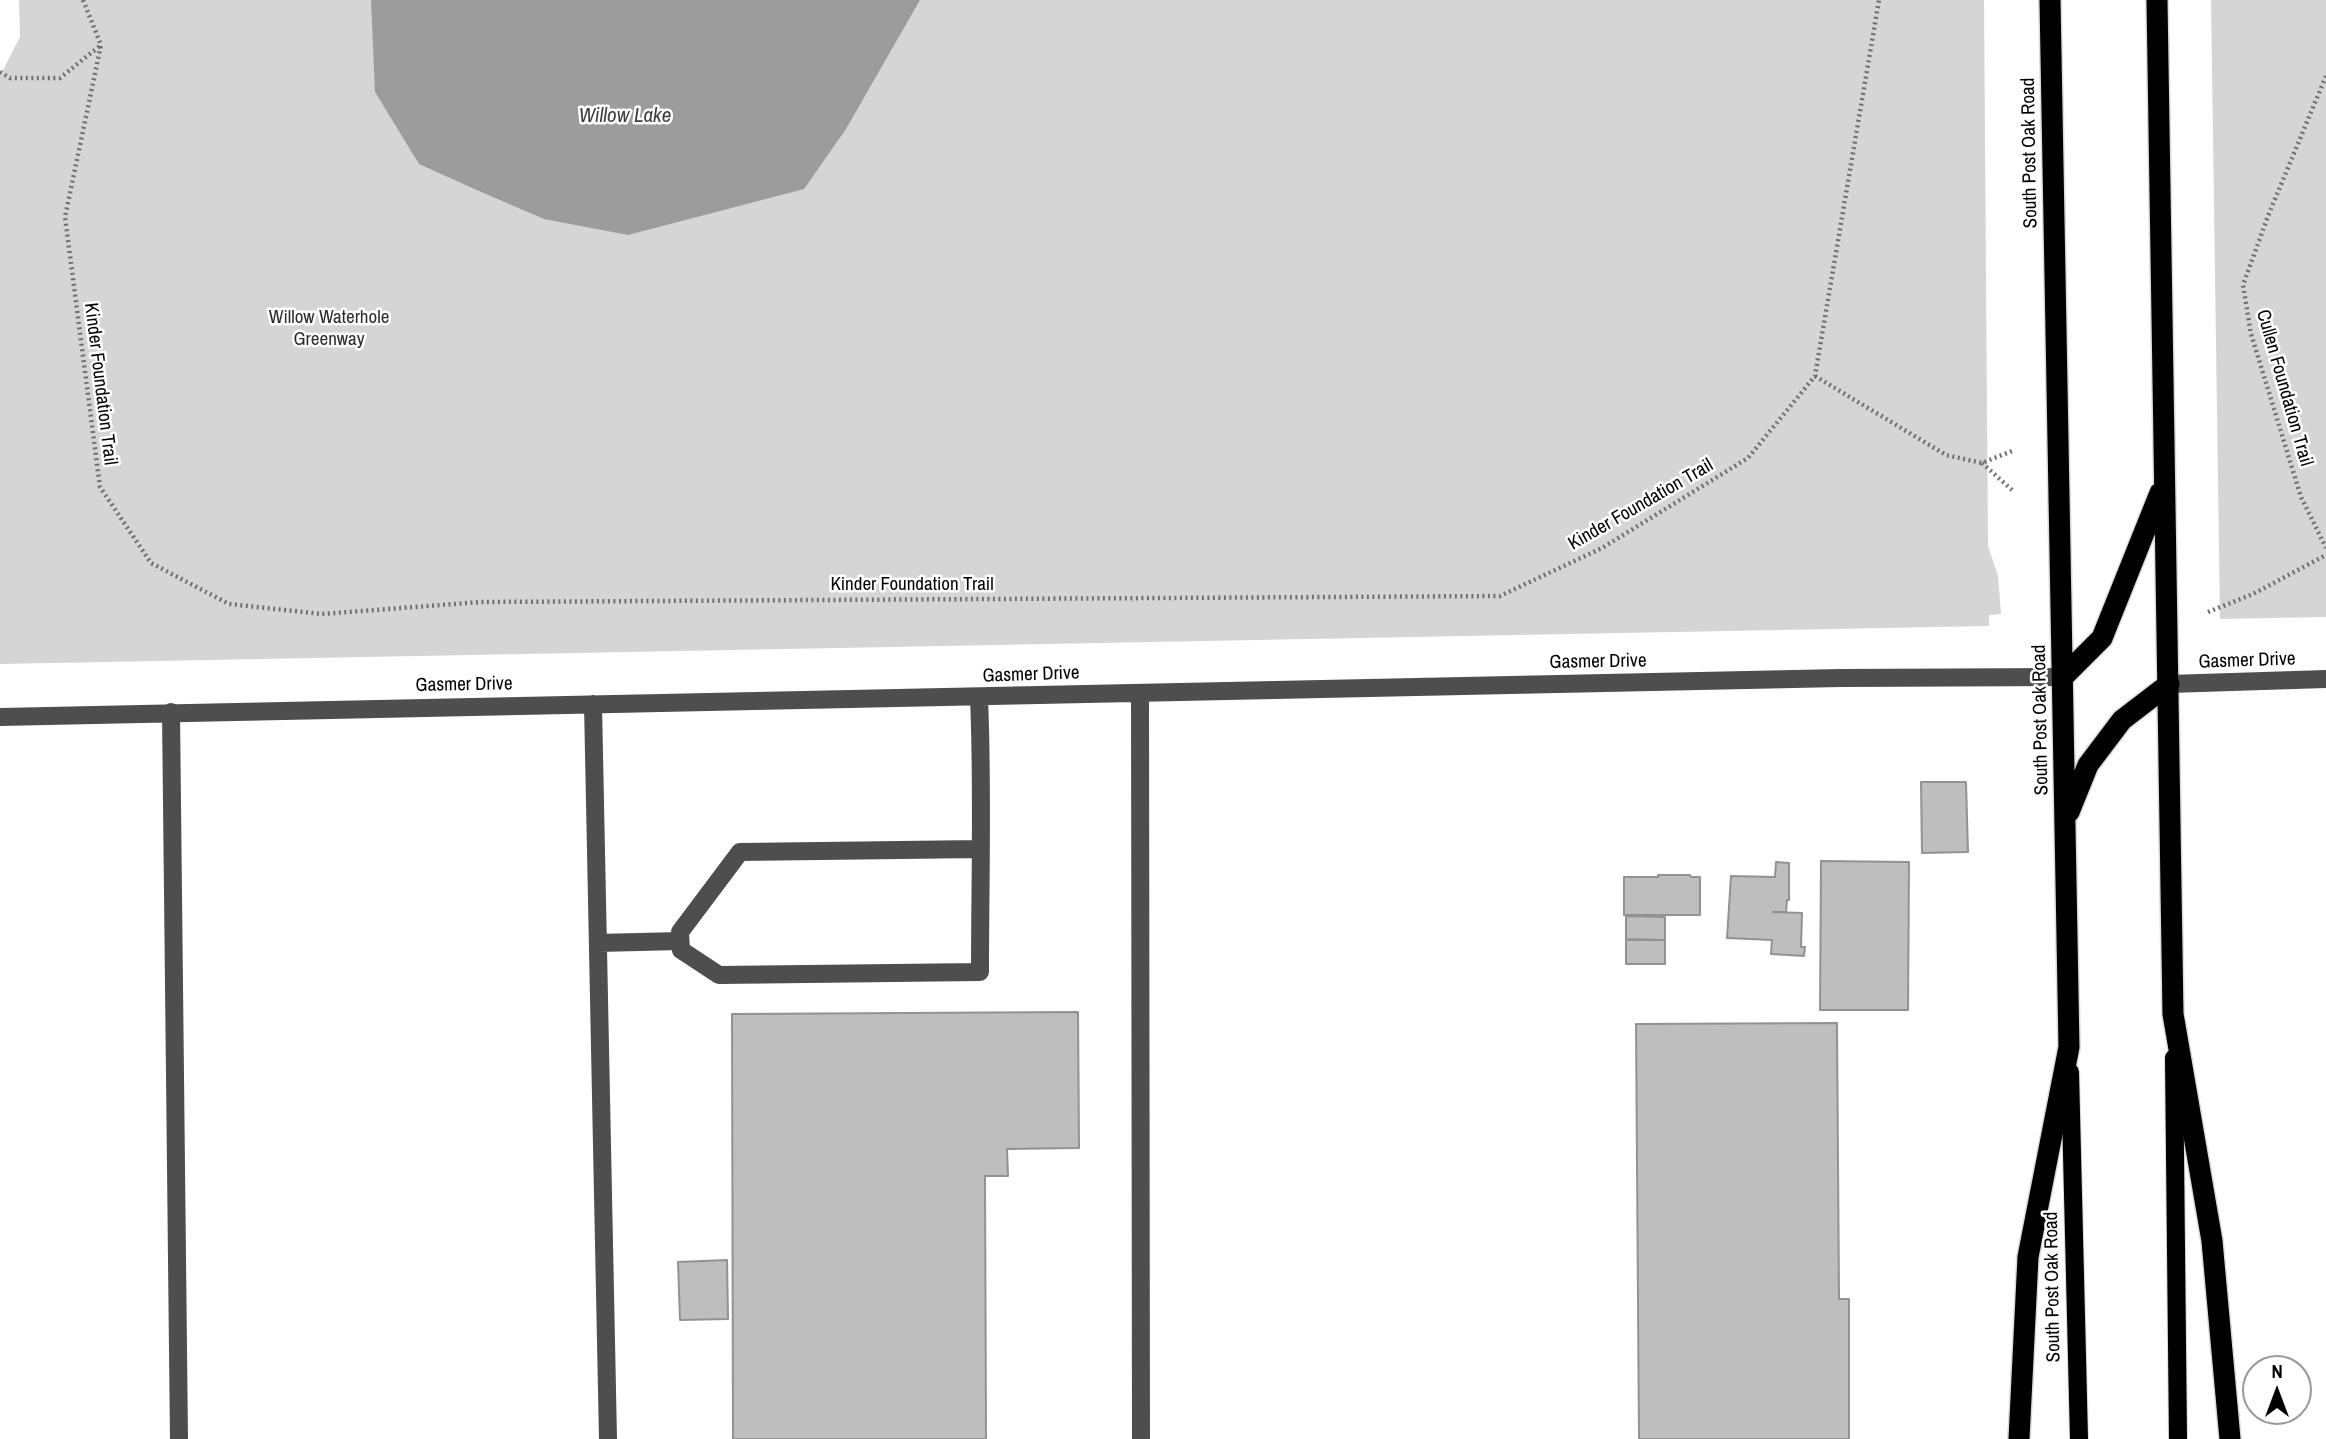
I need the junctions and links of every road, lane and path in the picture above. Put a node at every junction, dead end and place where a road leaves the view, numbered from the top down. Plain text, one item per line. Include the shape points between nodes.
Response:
1 (83, 0) edge
2 (1879, 0) edge
3 (2050, 0) edge
4 (2157, 0) edge
5 (101, 45) junction
6 (0, 72) edge
7 (2326, 76) edge
8 (1815, 376) junction
9 (2012, 451) dead end
10 (1982, 463) junction
11 (2165, 481) junction
12 (2012, 490) dead end
13 (2326, 548) edge
14 (2326, 555) edge
15 (2208, 612) dead end
16 (2063, 677) junction
17 (2326, 679) edge
18 (2169, 684) junction
19 (1140, 693) junction
20 (979, 698) junction
21 (593, 704) junction
22 (171, 712) junction
23 (0, 717) edge
24 (2066, 821) junction
25 (980, 849) junction
26 (680, 941) junction
27 (598, 943) junction
28 (2173, 1014) junction
29 (2069, 1047) junction
30 (178, 1439) edge
31 (608, 1439) edge
32 (1140, 1439) edge
33 (2020, 1439) edge
34 (2080, 1439) edge
35 (2179, 1439) edge
36 (2230, 1439) edge

1 - 5 path
2 - 8 path, Kinder Foundation Trail
3 - 16 highway, South Post Oak Road
4 - 11 highway
5 - 6 path via 60,78 10,78
5 - 8 path, Kinder Foundation Trail via 65,218 100,487 152,563 229,604 322,614 481,602 1500,596 1602,548 1748,458
7 - 13 path, Cullen Foundation Trail via 2244,285 2251,334 2301,497
8 - 10 path via 1946,456
9 - 10 path
10 - 12 path
11 - 16 highway via 2102,638
11 - 18 highway
14 - 15 path
16 - 19 street, Gasmer Drive
16 - 24 highway, South Post Oak Road
17 - 18 street, Gasmer Drive
18 - 24 highway via 2122,720 2108,738 2088,765
18 - 28 highway
19 - 20 street, Gasmer Drive
19 - 32 street
20 - 21 street, Gasmer Drive
20 - 25 street
21 - 22 street, Gasmer Drive
21 - 27 street
22 - 23 street, Gasmer Drive
22 - 30 street
24 - 29 highway, South Post Oak Road
25 - 26 street via 740,852 680,932
25 - 26 street via 980,972 719,975 681,950
26 - 27 street
27 - 31 street
28 - 35 main road
28 - 36 highway via 2212,1241
29 - 33 highway via 2028,1258
29 - 34 main road, South Post Oak Road

